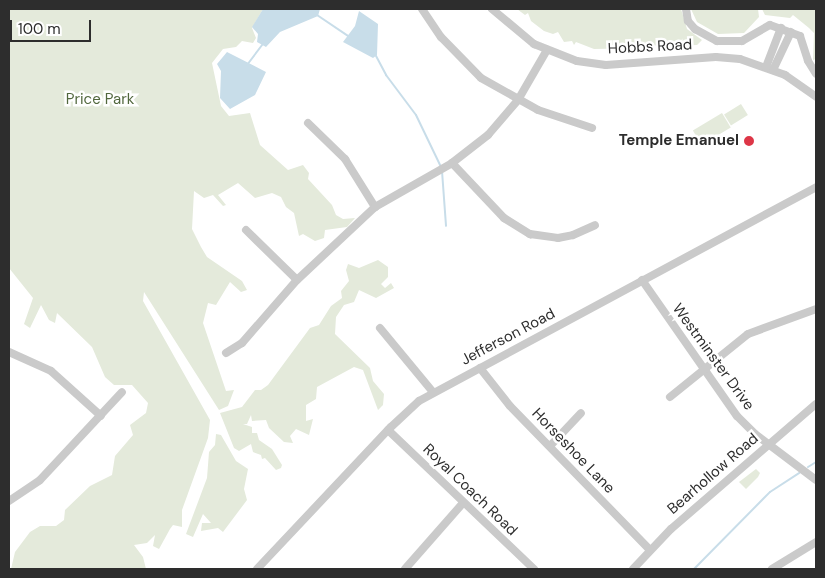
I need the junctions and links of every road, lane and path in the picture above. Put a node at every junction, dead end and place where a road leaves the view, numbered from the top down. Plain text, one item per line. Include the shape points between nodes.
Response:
1 (422, 9) edge
2 (492, 9) edge
3 (686, 9) edge
4 (781, 28) junction
5 (790, 32) junction
6 (547, 50) junction
7 (770, 68) junction
8 (816, 74) edge
9 (816, 97) edge
10 (518, 100) junction
11 (308, 122) dead end
12 (592, 128) dead end
13 (452, 163) junction
14 (816, 187) edge
15 (375, 206) junction
16 (595, 225) dead end
17 (246, 230) dead end
18 (297, 280) junction
19 (642, 280) junction
20 (816, 310) edge
21 (380, 328) dead end
22 (9, 352) edge
23 (226, 353) dead end
24 (480, 368) junction
25 (703, 369) junction
26 (122, 392) dead end
27 (433, 392) junction
28 (670, 397) dead end
29 (816, 404) edge
30 (581, 413) dead end
31 (100, 416) junction
32 (388, 430) junction
33 (768, 444) junction
34 (550, 446) junction
35 (816, 480) edge
36 (9, 501) edge
37 (463, 503) junction
38 (816, 542) edge
39 (650, 550) junction
40 (257, 569) edge
41 (405, 569) edge
42 (534, 569) edge
43 (633, 569) edge
44 (772, 569) edge

1 - 10 street via 441,38 470,68
2 - 6 street, Hobbs Road via 510,26
3 - 4 street via 688,21 695,29 717,41 746,40 767,26
4 - 5 street
4 - 7 street
5 - 7 street
5 - 8 street via 802,38 808,61
6 - 7 street, Hobbs Road via 577,61 606,64 716,57
6 - 10 street
7 - 9 street, Hobbs Road
10 - 12 street via 560,120
10 - 13 street via 488,135
11 - 15 street via 345,159
13 - 15 street
13 - 16 street via 504,218 530,234 558,238
14 - 19 street, Jefferson Road
15 - 18 street
17 - 18 street
18 - 23 street via 242,342
19 - 24 street, Jefferson Road
19 - 25 street, Westminster Drive
20 - 25 street via 748,334
21 - 27 street
22 - 31 street via 52,371
24 - 27 street, Jefferson Road
24 - 34 street, Horseshoe Lane via 504,400
25 - 28 street
25 - 33 street, Westminster Drive via 737,416
26 - 31 street
27 - 32 street, Jefferson Road
29 - 33 street, Bearhollow Road
30 - 34 street
31 - 36 street via 40,480
32 - 37 street, Royal Coach Road
32 - 40 street, Jefferson Road
33 - 35 street, Westminster Drive
33 - 39 street, Bearhollow Road
34 - 39 street, Horseshoe Lane
37 - 41 street
37 - 42 street, Royal Coach Road
38 - 44 street
39 - 43 street, Bearhollow Road

